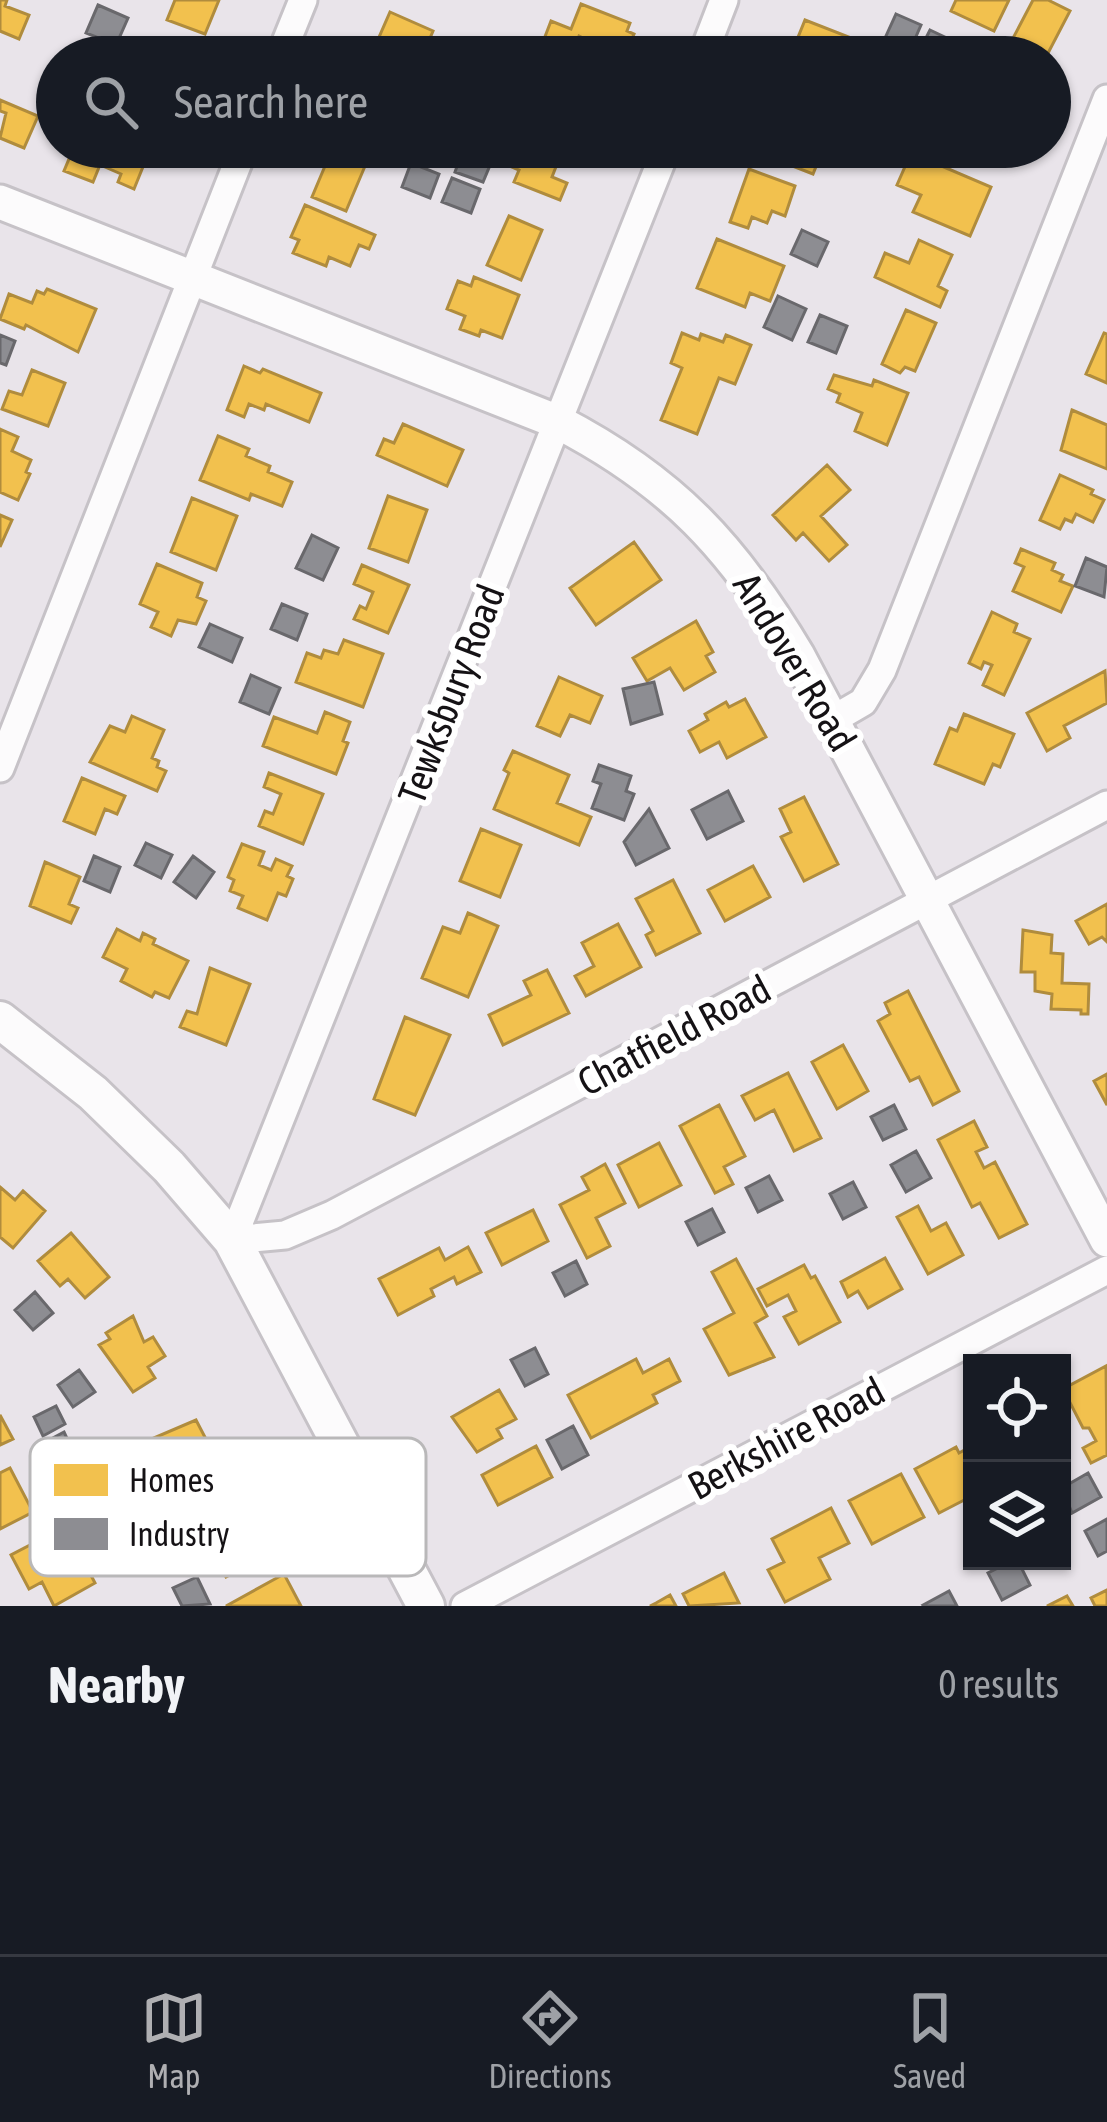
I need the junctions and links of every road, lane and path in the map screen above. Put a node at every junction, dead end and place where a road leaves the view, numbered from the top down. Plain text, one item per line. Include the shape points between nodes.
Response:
1 (303, 0) edge
2 (724, 0) edge
3 (288, 36) edge
4 (710, 36) edge
5 (1107, 99) edge
6 (236, 168) edge
7 (659, 168) edge
8 (0, 202) edge
9 (192, 278) junction
10 (558, 422) junction
11 (832, 720) junction
12 (0, 768) edge
13 (1107, 805) edge
14 (926, 901) junction
15 (0, 1020) edge
16 (232, 1240) junction
17 (1107, 1240) edge
18 (1107, 1270) edge
19 (337, 1438) edge
20 (411, 1576) edge
21 (427, 1606) edge
22 (465, 1606) edge

1 - 3 street
2 - 4 street
5 - 11 street via 882,670 863,702
6 - 9 street
7 - 10 street, Tewksbury Road
8 - 9 street, Andover Road
9 - 10 street, Andover Road
9 - 12 street
10 - 11 street, Andover Road via 655,482 724,546
10 - 16 street, Tewksbury Road
11 - 14 street, Andover Road
13 - 14 street, Chatfield Road
14 - 16 street, Chatfield Road via 332,1215 285,1235
14 - 17 street, Andover Road
15 - 16 main road via 93,1093
16 - 19 main road
18 - 22 street, Berkshire Road
20 - 21 main road

